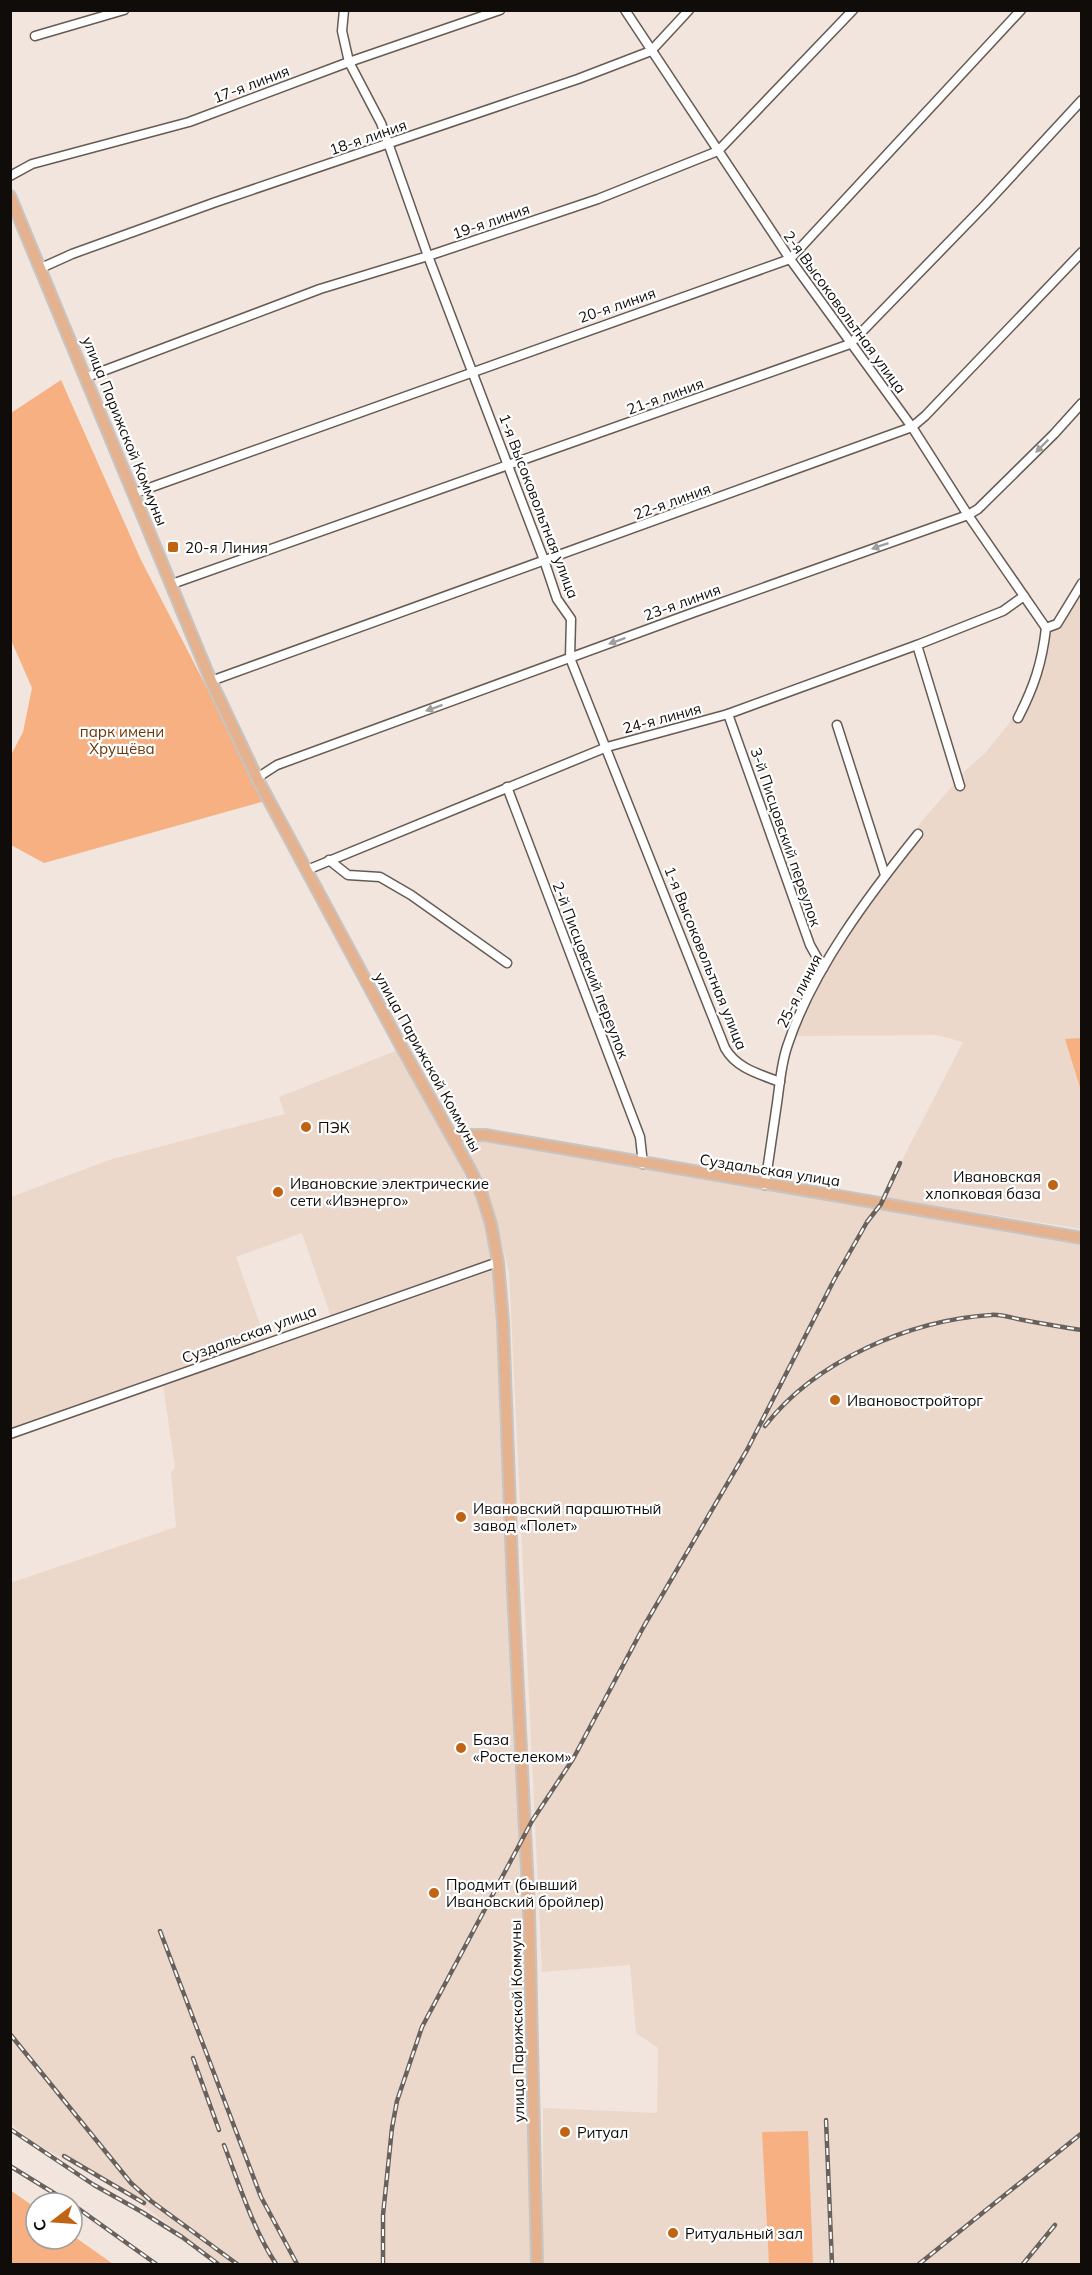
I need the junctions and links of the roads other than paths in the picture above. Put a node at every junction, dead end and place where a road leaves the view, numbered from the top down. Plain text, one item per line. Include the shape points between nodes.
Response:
1 (124, 10) edge
2 (344, 10) edge
3 (500, 10) edge
4 (625, 10) edge
5 (689, 10) edge
6 (853, 10) edge
7 (1021, 10) edge
8 (35, 36) dead end
9 (651, 51) junction
10 (349, 62) junction
11 (1082, 100) edge
12 (388, 145) junction
13 (718, 151) junction
14 (10, 176) edge
15 (10, 195) edge
16 (1082, 252) edge
17 (428, 256) junction
18 (790, 259) junction
19 (41, 267) junction
20 (850, 344) junction
21 (473, 371) junction
22 (87, 376) junction
23 (1082, 403) edge
24 (912, 427) junction
25 (508, 466) junction
26 (135, 493) junction
27 (968, 515) junction
28 (544, 560) junction
29 (1082, 583) edge
30 (172, 584) junction
31 (1024, 596) junction
32 (1046, 628) junction
33 (917, 645) junction
34 (570, 658) junction
35 (211, 681) junction
36 (728, 714) junction
37 (1018, 718) dead end
38 (837, 725) dead end
39 (607, 747) junction
40 (258, 778) junction
41 (960, 786) dead end
42 (507, 787) junction
43 (918, 834) dead end
44 (329, 860) junction
45 (307, 870) junction
46 (885, 875) junction
47 (507, 963) dead end
48 (823, 968) junction
49 (780, 1082) junction
50 (453, 1138) junction
51 (643, 1164) junction
52 (765, 1185) junction
53 (1082, 1238) edge
54 (498, 1262) junction
55 (10, 1434) edge
56 (537, 2265) edge

1 - 8 street
2 - 10 street, 1-я Высоковольтная улица via 342,31
3 - 10 street, 17-я линия
4 - 9 street, 2-я Высоковольтная улица
5 - 9 street, 18-я линия
6 - 13 street, 19-я линия
7 - 18 street, 20-я линия
9 - 12 street, 18-я линия
9 - 13 street, 2-я Высоковольтная улица
10 - 12 street, 1-я Высоковольтная улица via 381,123
10 - 14 street, 17-я линия via 189,122 32,164
11 - 20 street, 21-я линия
12 - 17 street, 1-я Высоковольтная улица
12 - 19 street, 18-я линия via 216,202
13 - 17 street, 19-я линия via 598,199
13 - 18 street, 2-я Высоковольтная улица
15 - 19 main road, улица Парижской Коммуны
16 - 24 street, 22-я линия
17 - 21 street, 1-я Высоковольтная улица
17 - 22 street, 19-я линия via 320,289
18 - 20 street, 2-я Высоковольтная улица
18 - 21 street, 20-я линия
19 - 22 main road, улица Парижской Коммуны
20 - 24 street, 2-я Высоковольтная улица
20 - 25 street, 21-я линия
21 - 25 street, 1-я Высоковольтная улица
21 - 26 street, 20-я линия
22 - 26 main road, улица Парижской Коммуны
23 -> 27 street, 23-я линия
24 - 27 street, 2-я Высоковольтная улица
24 - 28 street, 22-я линия
25 - 28 street, 1-я Высоковольтная улица
25 - 30 street, 21-я линия
26 - 30 main road, улица Парижской Коммуны
27 - 31 street, 2-я Высоковольтная улица
27 -> 34 street, 23-я линия
28 - 34 street, 1-я Высоковольтная улица via 557,599 571,619
28 - 35 street, 22-я линия
29 - 32 street via 1057,624
30 - 35 main road, улица Парижской Коммуны
31 - 32 street, 2-я Высоковольтная улица
31 - 33 street, 24-я линия via 1003,610
32 - 37 street via 1043,658
33 - 36 street, 24-я линия
33 - 41 street
34 - 39 street, 1-я Высоковольтная улица
34 -> 40 street, 23-я линия via 277,765
35 - 40 main road, улица Парижской Коммуны
36 - 39 street, 24-я линия
36 - 48 street, 3-й Писцовский переулок via 810,945
38 - 46 street
39 - 42 street, 24-я линия
39 - 49 street, 1-я Высоковольтная улица via 725,1048 731,1059 743,1067
40 - 45 main road, улица Парижской Коммуны
42 - 44 street, 24-я линия
42 - 51 street, 2-й Писцовский переулок via 640,1137
43 - 46 street, 25-я линия
44 - 45 street, 24-я линия
44 - 47 street via 348,875 380,877
45 - 50 main road, улица Парижской Коммуны
46 - 48 street, 25-я линия
48 - 49 street, 25-я линия via 797,1018
49 - 52 street, 25-я линия
50 - 51 main road, Суздальская улица via 485,1136
50 - 54 main road, улица Парижской Коммуны via 482,1195
51 - 52 main road, Суздальская улица
52 - 53 main road, Суздальская улица
54 - 55 street, Суздальская улица
54 - 56 main road, улица Парижской Коммуны via 530,1911

